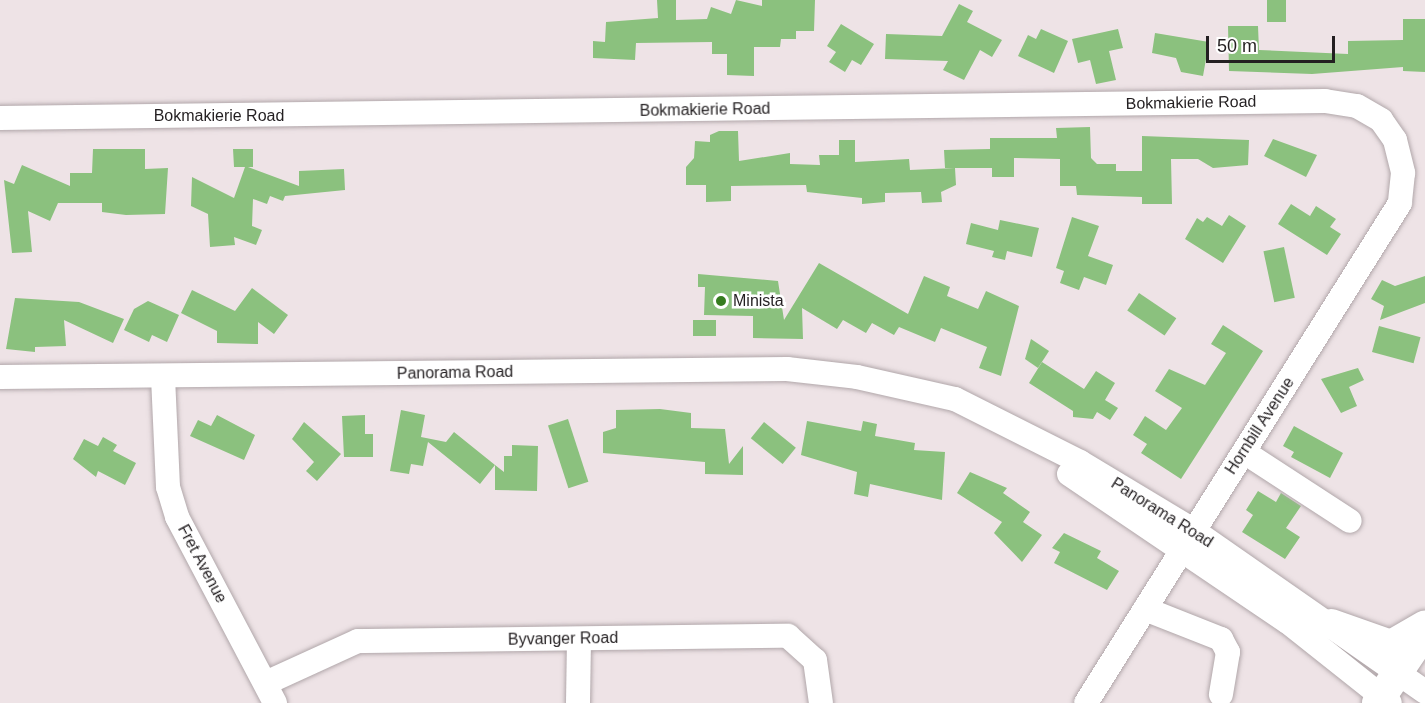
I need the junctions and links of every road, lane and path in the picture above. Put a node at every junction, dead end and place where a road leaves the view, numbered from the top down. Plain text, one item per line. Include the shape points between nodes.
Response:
1 (0, 118) edge
2 (1395, 140) joint
3 (0, 377) edge
4 (163, 377) junction
5 (1244, 452) junction
6 (1350, 521) dead end
7 (1187, 540) junction
8 (1145, 609) junction
9 (1331, 624) junction
10 (1425, 625) edge
11 (1425, 632) edge
12 (579, 639) junction
13 (1425, 692) edge
14 (271, 693) edge
15 (1221, 694) dead end
16 (1387, 694) edge
17 (578, 703) edge
18 (821, 703) edge
19 (1086, 703) edge

1 - 2 street, Bokmakierie Road via 1325,101 1356,106 1381,120
2 - 5 street, Hornbill Avenue via 1403,173 1400,203
3 - 4 street, Panorama Road
4 - 7 street, Panorama Road via 787,369 909,388 956,399 997,418
4 - 14 street, Fret Avenue via 168,487 177,517
5 - 6 street
5 - 7 street, Hornbill Avenue
7 - 8 street, Hornbill Avenue
7 - 9 street, Panorama Road
7 - 16 street, Panorama Road via 1288,622
8 - 15 street via 1221,639 1228,652
8 - 19 street, Hornbill Avenue
9 - 10 main road via 1390,645
9 - 16 street, Panorama Road
11 - 16 main road
12 - 14 street, Byvanger Road via 358,641
12 - 17 street
12 - 18 street, Byvanger Road via 788,636 815,660
13 - 16 street

